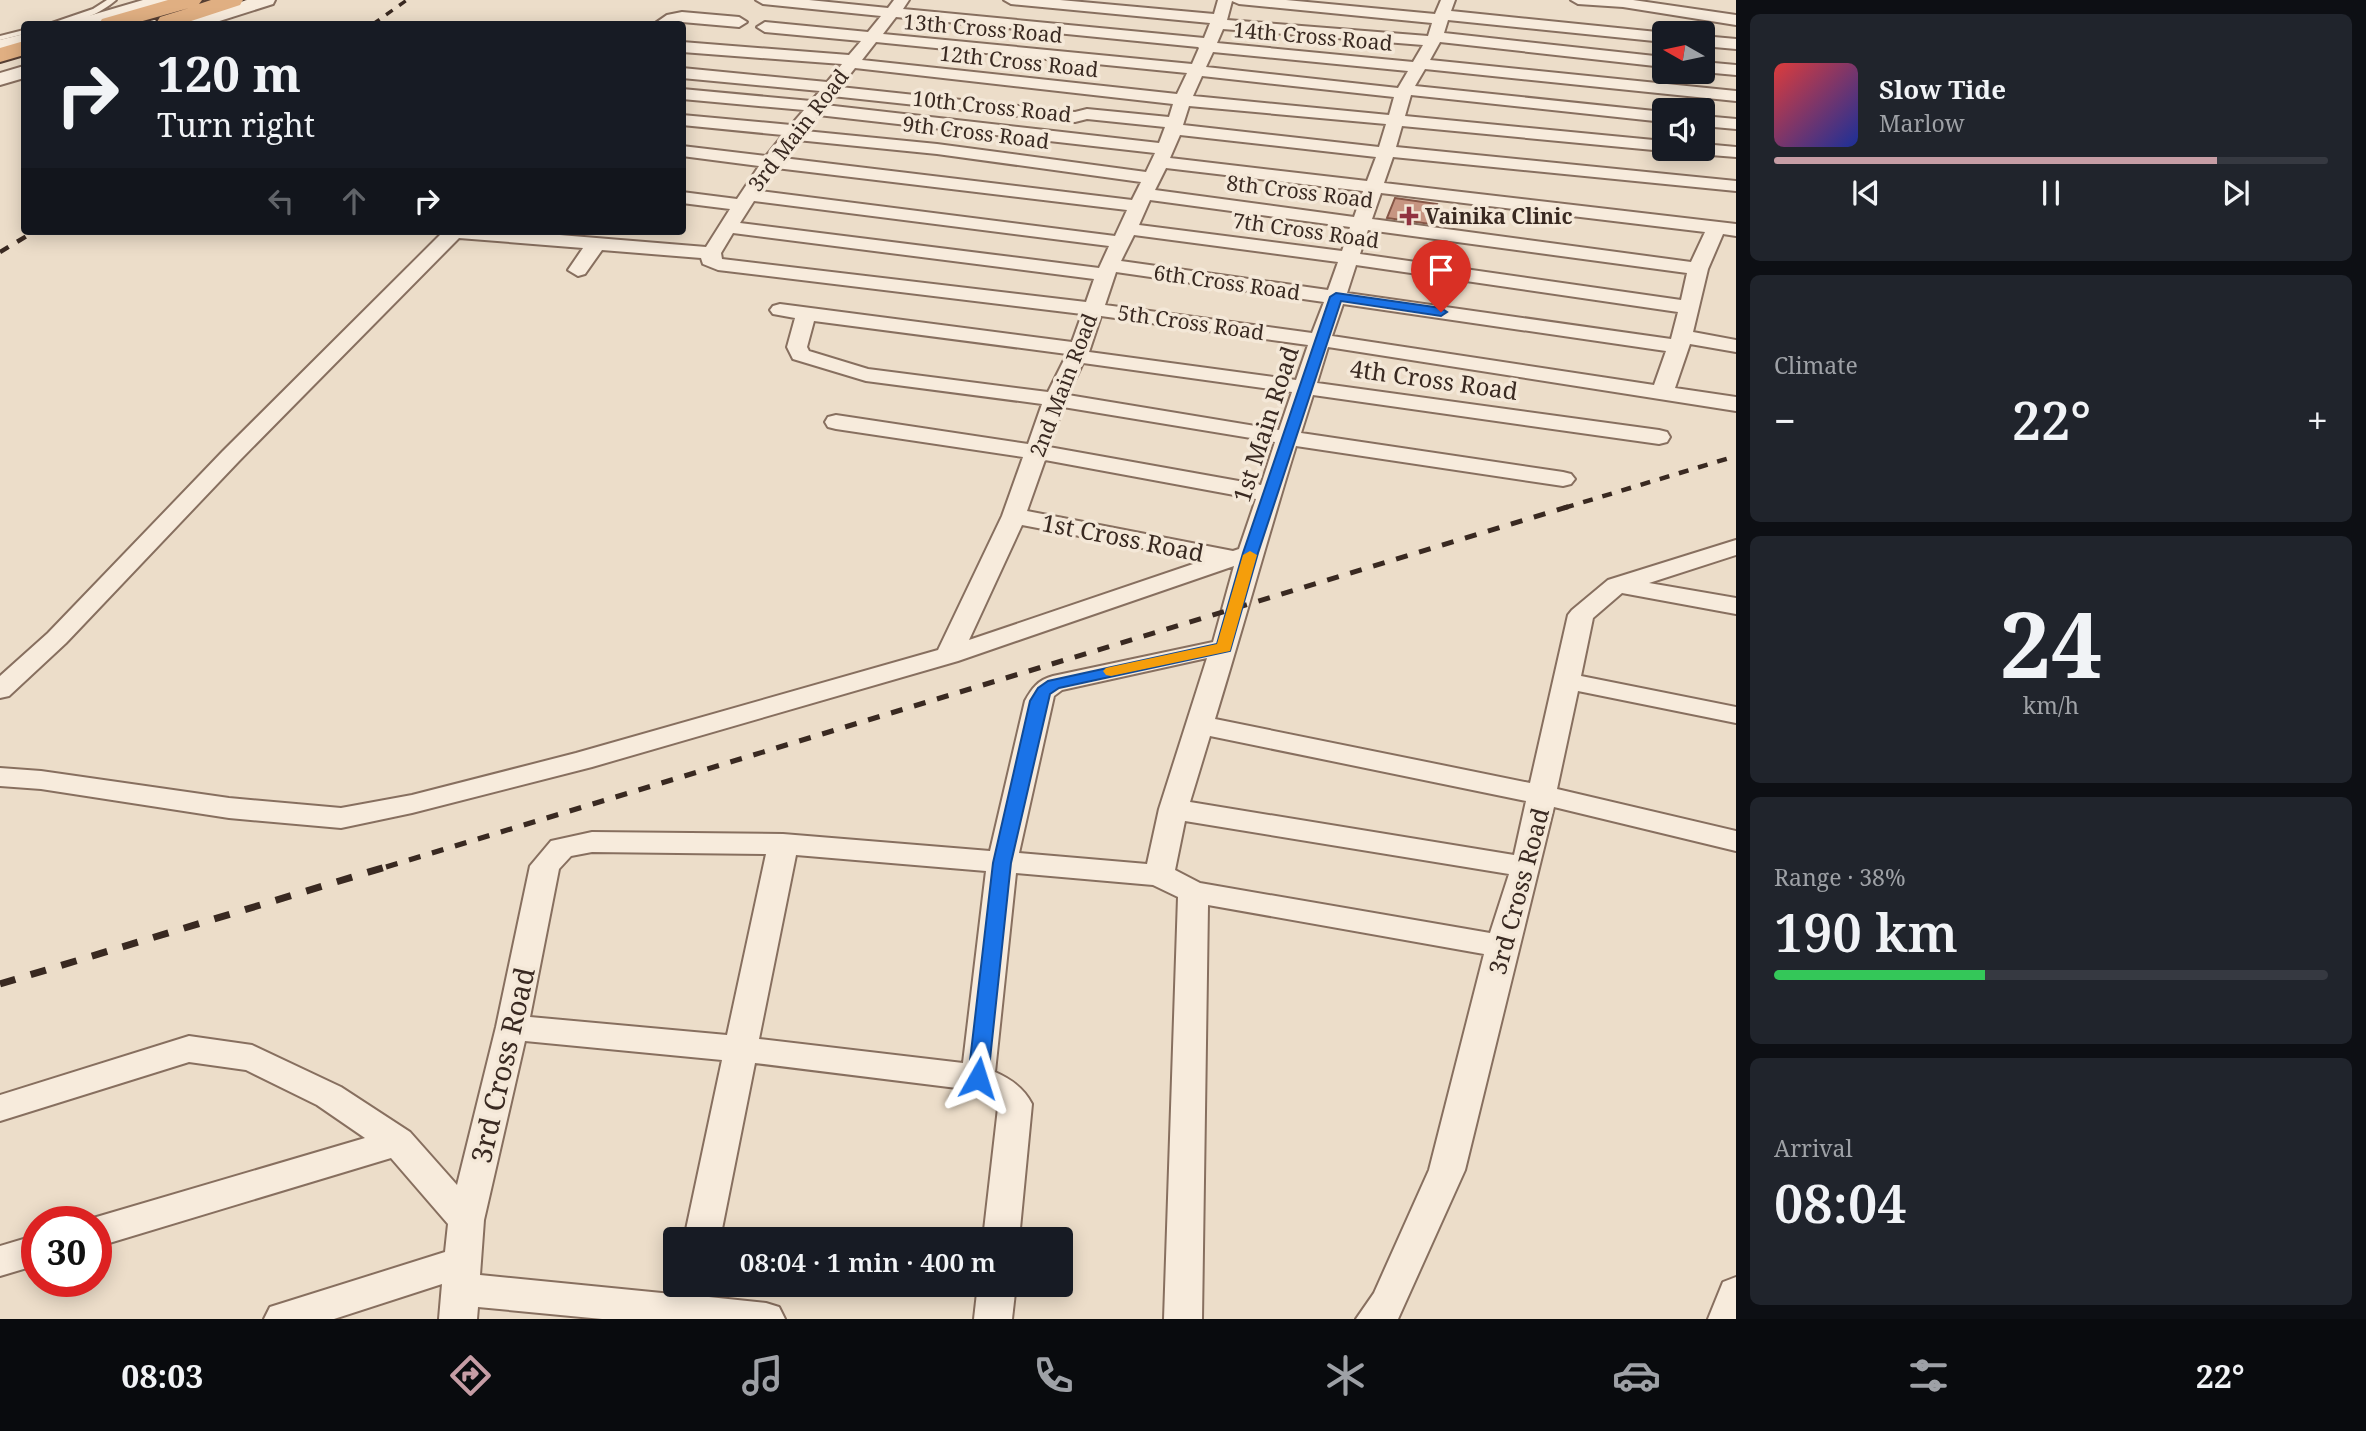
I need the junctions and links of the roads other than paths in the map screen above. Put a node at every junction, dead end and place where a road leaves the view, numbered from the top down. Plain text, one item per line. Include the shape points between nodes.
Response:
1 (112, 0) edge
2 (163, 0) edge
3 (191, 0) edge
4 (232, 0) edge
5 (266, 0) edge
6 (763, 0) edge
7 (1011, 0) edge
8 (1239, 0) edge
9 (1578, 0) edge
10 (896, 7) edge
11 (1221, 14) edge
12 (1736, 20) edge
13 (62, 21) edge
14 (92, 21) edge
15 (120, 21) edge
16 (166, 21) edge
17 (201, 21) edge
18 (667, 21) edge
19 (739, 22) dead end
20 (1440, 22) edge
21 (765, 27) dead end
22 (21, 33) edge
23 (1652, 36) edge
24 (0, 38) edge
25 (871, 39) junction
26 (21, 41) edge
27 (1715, 42) edge
28 (1736, 44) edge
29 (1207, 45) junction
30 (0, 46) edge
31 (686, 47) edge
32 (21, 49) edge
33 (0, 55) edge
34 (1652, 60) edge
35 (21, 62) edge
36 (851, 62) junction
37 (1418, 65) junction
38 (1715, 67) edge
39 (0, 68) edge
40 (1197, 70) junction
41 (1736, 70) edge
42 (21, 73) edge
43 (689, 73) edge
44 (0, 79) edge
45 (830, 89) junction
46 (1404, 92) junction
47 (691, 95) edge
48 (1736, 96) edge
49 (1183, 100) junction
50 (814, 108) junction
51 (1652, 116) edge
52 (691, 121) edge
53 (1396, 121) junction
54 (1715, 122) edge
55 (1736, 124) edge
56 (1175, 126) junction
57 (795, 133) junction
58 (1652, 145) edge
59 (1715, 150) edge
60 (686, 151) edge
61 (1386, 152) junction
62 (1736, 152) edge
63 (771, 161) junction
64 (1152, 178) junction
65 (1736, 186) edge
66 (1373, 188) junction
67 (686, 197) edge
68 (744, 200) junction
69 (1361, 222) junction
70 (728, 227) junction
71 (1726, 229) edge
72 (451, 235) edge
73 (490, 235) edge
74 (1124, 236) junction
75 (596, 244) junction
76 (714, 258) junction
77 (1348, 259) junction
78 (1698, 269) junction
79 (578, 270) dead end
80 (1107, 270) junction
81 (1336, 297) junction
82 (1687, 307) junction
83 (1093, 309) junction
84 (780, 310) dead end
85 (806, 314) junction
86 (1320, 340) junction
87 (1680, 341) junction
88 (1736, 346) edge
89 (1078, 353) junction
90 (866, 376) joint
91 (1307, 387) junction
92 (1663, 391) junction
93 (1055, 399) junction
94 (1736, 404) edge
95 (836, 422) dead end
96 (1659, 437) dead end
97 (1289, 438) junction
98 (1037, 452) junction
99 (1563, 479) dead end
100 (1270, 494) junction
101 (1014, 516) junction
102 (1736, 547) edge
103 (1242, 556) junction
104 (1617, 585) junction
105 (1736, 606) edge
106 (1224, 647) junction
107 (950, 655) junction
108 (1567, 681) junction
109 (0, 690) edge
110 (1736, 715) edge
111 (1200, 725) junction
112 (0, 777) edge
113 (1543, 795) junction
114 (1173, 809) junction
115 (1736, 841) edge
116 (592, 842) joint
117 (783, 844) junction
118 (1002, 863) junction
119 (1526, 867) junction
120 (1159, 875) junction
121 (1193, 892) junction
122 (1502, 946) junction
123 (512, 1027) junction
124 (740, 1049) junction
125 (978, 1078) junction
126 (0, 1108) edge
127 (398, 1142) junction
128 (466, 1220) junction
129 (112, 1227) edge
130 (704, 1227) edge
131 (1003, 1227) edge
132 (21, 1255) edge
133 (0, 1261) edge
134 (460, 1290) edge
135 (1736, 1293) edge
136 (663, 1296) edge
137 (690, 1297) edge
138 (996, 1297) edge
139 (283, 1319) edge
140 (765, 1319) edge
141 (993, 1319) edge
142 (1183, 1319) edge
143 (1375, 1319) edge
144 (1727, 1319) edge

1 - 13 lane via 96,11
2 - 14 street
3 - 15 highway
4 - 16 highway
5 - 17 street
6 - 10 street, 14th Cross Road
7 - 11 street
8 - 20 street
9 - 12 street
10 - 25 street, 3rd Main Road
10 - 29 street, 14th Cross Road
11 - 20 street
11 - 29 street, 2nd Main Road
18 - 19 street via 682,17
20 - 23 street
20 - 34 street
20 - 37 street, 1st Main Road
21 - 25 street, 13th Cross Road
22 - 24 lane
25 - 36 street, 3rd Main Road
25 - 40 street, 13th Cross Road
26 - 30 street
27 - 28 street
29 - 37 street, 14th Cross Road
29 - 40 street, 2nd Main Road
31 - 36 street, 12th Cross Road
32 - 33 highway
35 - 39 highway
36 - 45 street, 3rd Main Road
36 - 49 street, 12th Cross Road
37 - 46 street, 1st Main Road
37 - 48 street, 14th Cross Road
38 - 41 street
40 - 46 street, 13th Cross Road
40 - 49 street, 2nd Main Road
42 - 44 street
43 - 45 street
45 - 50 street, 3rd Main Road
45 - 56 street
46 - 51 street, 13th Cross Road
46 - 53 street, 1st Main Road
47 - 50 street, 10th Cross Road
49 - 53 street
49 - 56 street, 2nd Main Road
50 - 57 street, 3rd Main Road
50 - 64 street, 10th Cross Road
52 - 57 street, 9th Cross Road
53 - 58 street
53 - 61 street, 1st Main Road
54 - 55 street
56 - 61 street
56 - 64 street, 2nd Main Road
57 - 63 street, 3rd Main Road
57 - 64 street, 9th Cross Road
59 - 62 street
60 - 63 street, 8th Cross Road
61 - 65 street
61 - 66 street, 1st Main Road
63 - 64 street, 8th Cross Road
63 - 68 street, 3rd Main Road
64 - 66 street
64 - 69 street, 8th Cross Road
64 - 74 street, 2nd Main Road
66 - 69 street, 1st Main Road
66 - 71 street
67 - 68 street, 7th Cross Road
68 - 70 street, 3rd Main Road
68 - 74 street, 7th Cross Road
69 - 77 street, 1st Main Road
69 - 78 street, 8th Cross Road
70 - 76 street, 3rd Main Road
70 - 80 street, 6th Cross Road
71 - 78 street
72 - 109 street via 57,638
73 - 75 street, 5th Cross Road
74 - 77 street, 7th Cross Road
74 - 80 street, 2nd Main Road
75 - 76 street, 5th Cross Road
75 - 79 street
76 - 83 street, 5th Cross Road
77 - 81 street, 1st Main Road
77 - 82 street, 7th Cross Road
78 - 82 street
80 - 81 street, 6th Cross Road
80 - 83 street, 2nd Main Road
81 - 86 street, 1st Main Road
81 - 87 street, 6th Cross Road
82 - 87 street
83 - 86 street, 5th Cross Road
83 - 89 street, 2nd Main Road
84 - 85 street, 4th Cross Road
85 - 89 street, 4th Cross Road
85 - 90 street via 797,346 800,355
86 - 91 street, 1st Main Road
86 - 92 street, 5th Cross Road
87 - 88 street, 6th Cross Road
87 - 92 street
89 - 91 street, 4th Cross Road
89 - 93 street, 2nd Main Road
90 - 93 street
91 - 96 street, 4th Cross Road
91 - 97 street, 1st Main Road
92 - 94 street, 5th Cross Road
93 - 97 street
93 - 98 street, 2nd Main Road
95 - 98 street
97 - 99 street
97 - 100 street, 1st Main Road
98 - 100 street
98 - 101 street, 2nd Main Road
100 - 103 street, 1st Main Road
101 - 103 street, 1st Cross Road
101 - 107 street, 2nd Main Road
102 - 104 street, 3rd Cross Road
103 - 106 street, 1st Main Road
103 - 107 street
104 - 105 street
104 - 108 street, 3rd Cross Road via 1581,615
106 - 111 street, 1st Main Road
106 - 118 street via 1053,684 1044,691
107 - 112 street via 582,761 341,818
108 - 110 street
108 - 113 street, 3rd Cross Road
111 - 113 street
111 - 114 street, 1st Main Road
113 - 115 street
113 - 119 street, 3rd Cross Road
114 - 119 street
114 - 120 street, 1st Main Road
116 - 117 street
116 - 123 street, 3rd Cross Road via 561,848 545,866
117 - 118 street
117 - 124 street
118 - 120 street
118 - 125 street
119 - 122 street, 3rd Cross Road
120 - 121 street
121 - 122 street
121 - 142 street
122 - 143 street, 3rd Cross Road via 1447,1170 1388,1304
123 - 124 street
123 - 128 street, 3rd Cross Road
124 - 125 street
124 - 130 street
125 - 131 street via 999,1088 1015,1104
126 - 127 street via 189,1049 252,1058 329,1096
127 - 128 street
127 - 129 street
128 - 134 street, 3rd Cross Road
132 - 133 street
134 - 136 street
134 - 139 street
135 - 144 street
137 - 140 street
138 - 141 street

